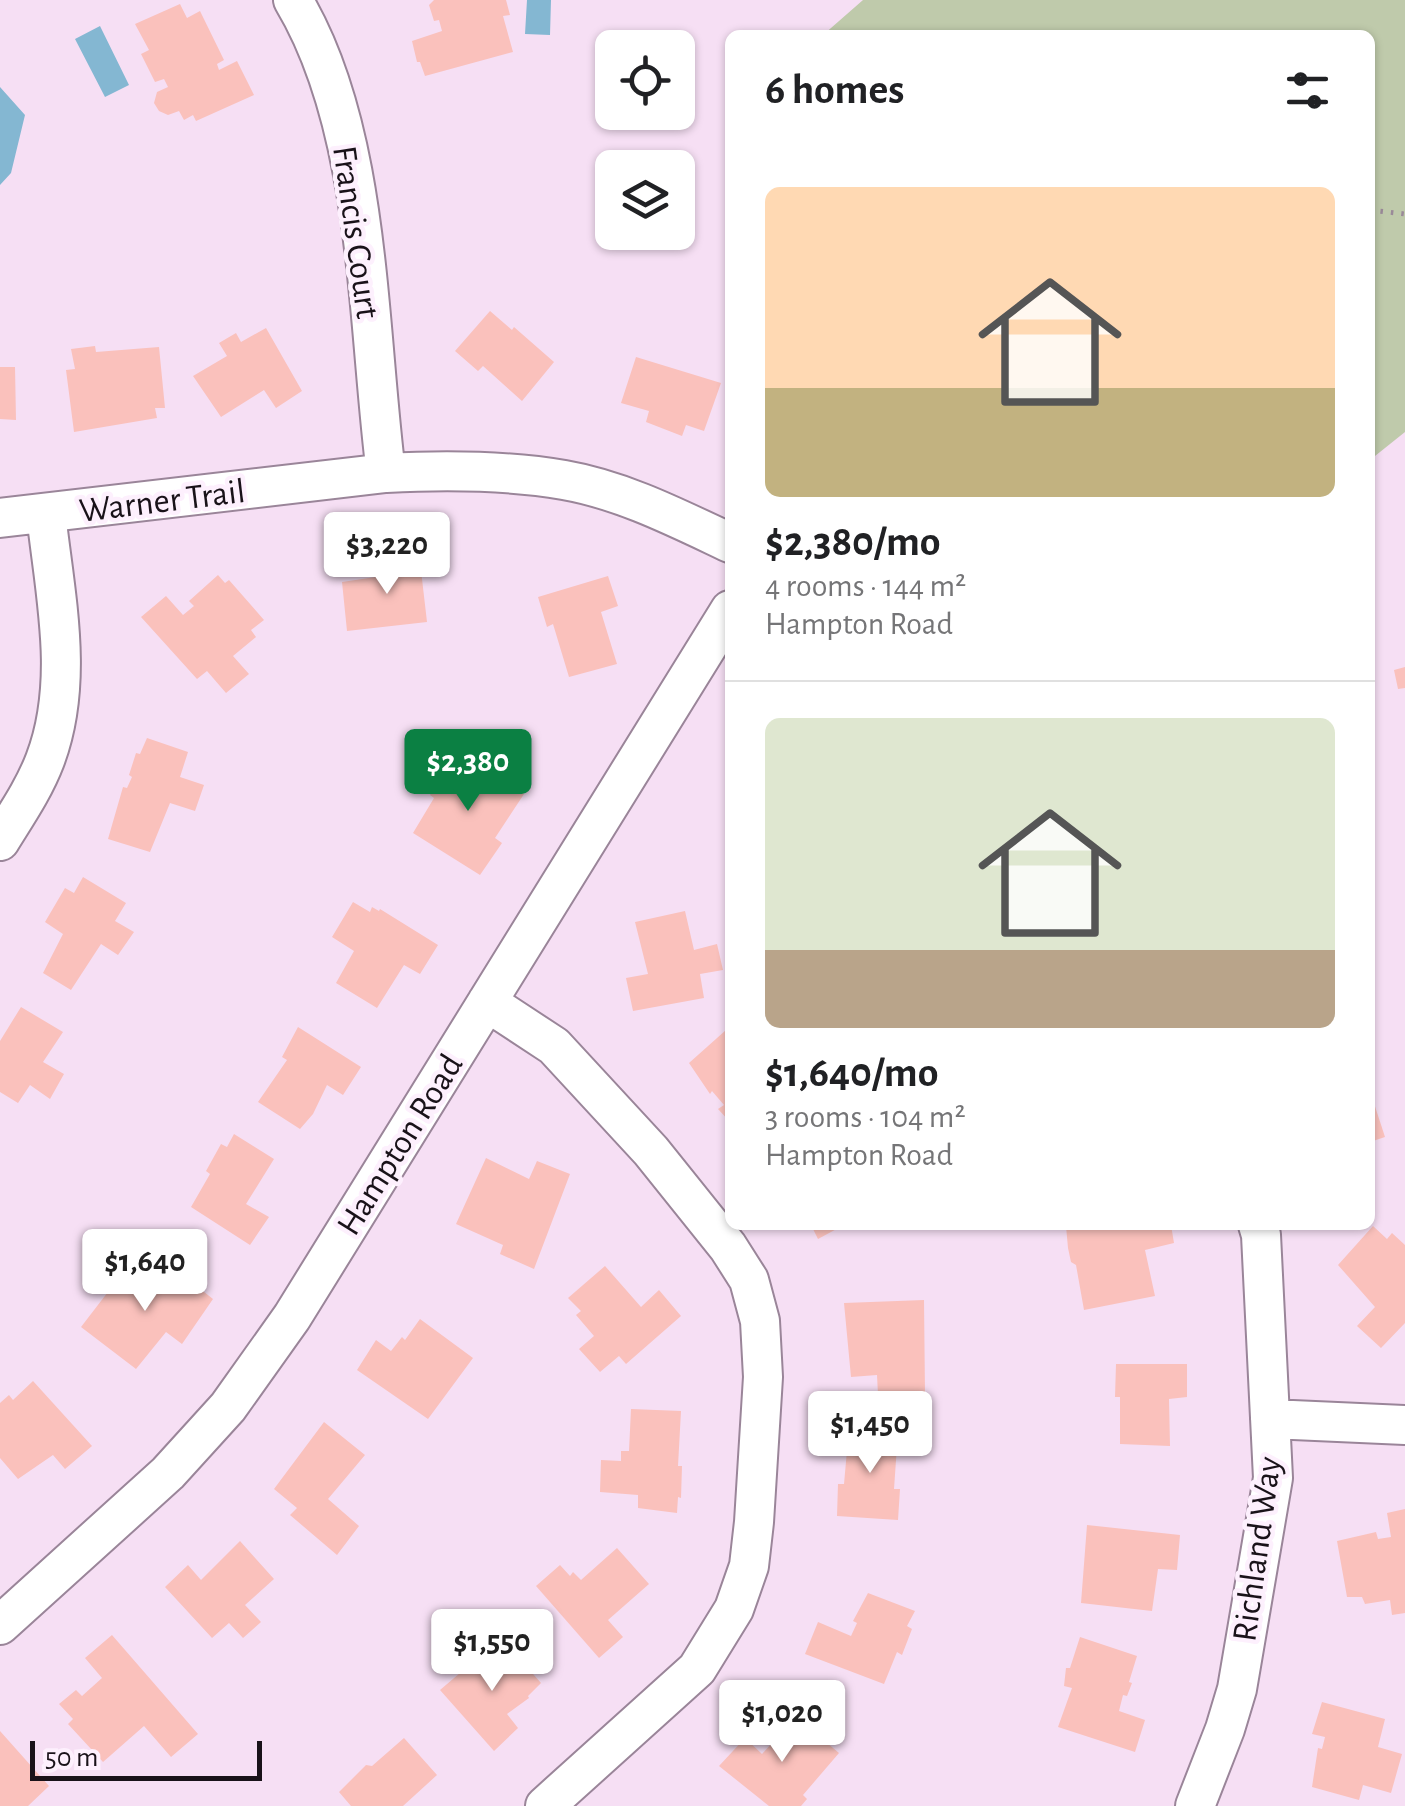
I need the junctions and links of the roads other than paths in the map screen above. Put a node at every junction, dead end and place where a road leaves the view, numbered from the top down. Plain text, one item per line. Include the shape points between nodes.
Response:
1 (293, 0) edge
2 (386, 472) junction
3 (46, 514) junction
4 (0, 518) edge
5 (725, 541) edge
6 (725, 618) edge
7 (0, 842) edge
8 (487, 1002) junction
9 (1260, 1230) edge
10 (1270, 1419) junction
11 (1405, 1425) edge
12 (0, 1625) edge
13 (545, 1806) edge
14 (1195, 1806) edge

1 - 2 street, Francis Court via 323,62 345,137
2 - 3 street, Warner Trail
2 - 5 street, Warner Trail via 567,481 654,507
3 - 4 street, Warner Trail
3 - 7 street via 62,648 58,705 46,759
6 - 8 street, Hampton Road
8 - 12 street, Hampton Road via 292,1317 228,1407 168,1472
8 - 13 street via 554,1046 652,1151 750,1280 760,1321 754,1522 734,1609 698,1669
9 - 10 street, Richland Way
10 - 11 street
10 - 14 street, Richland Way via 1273,1478 1236,1689

